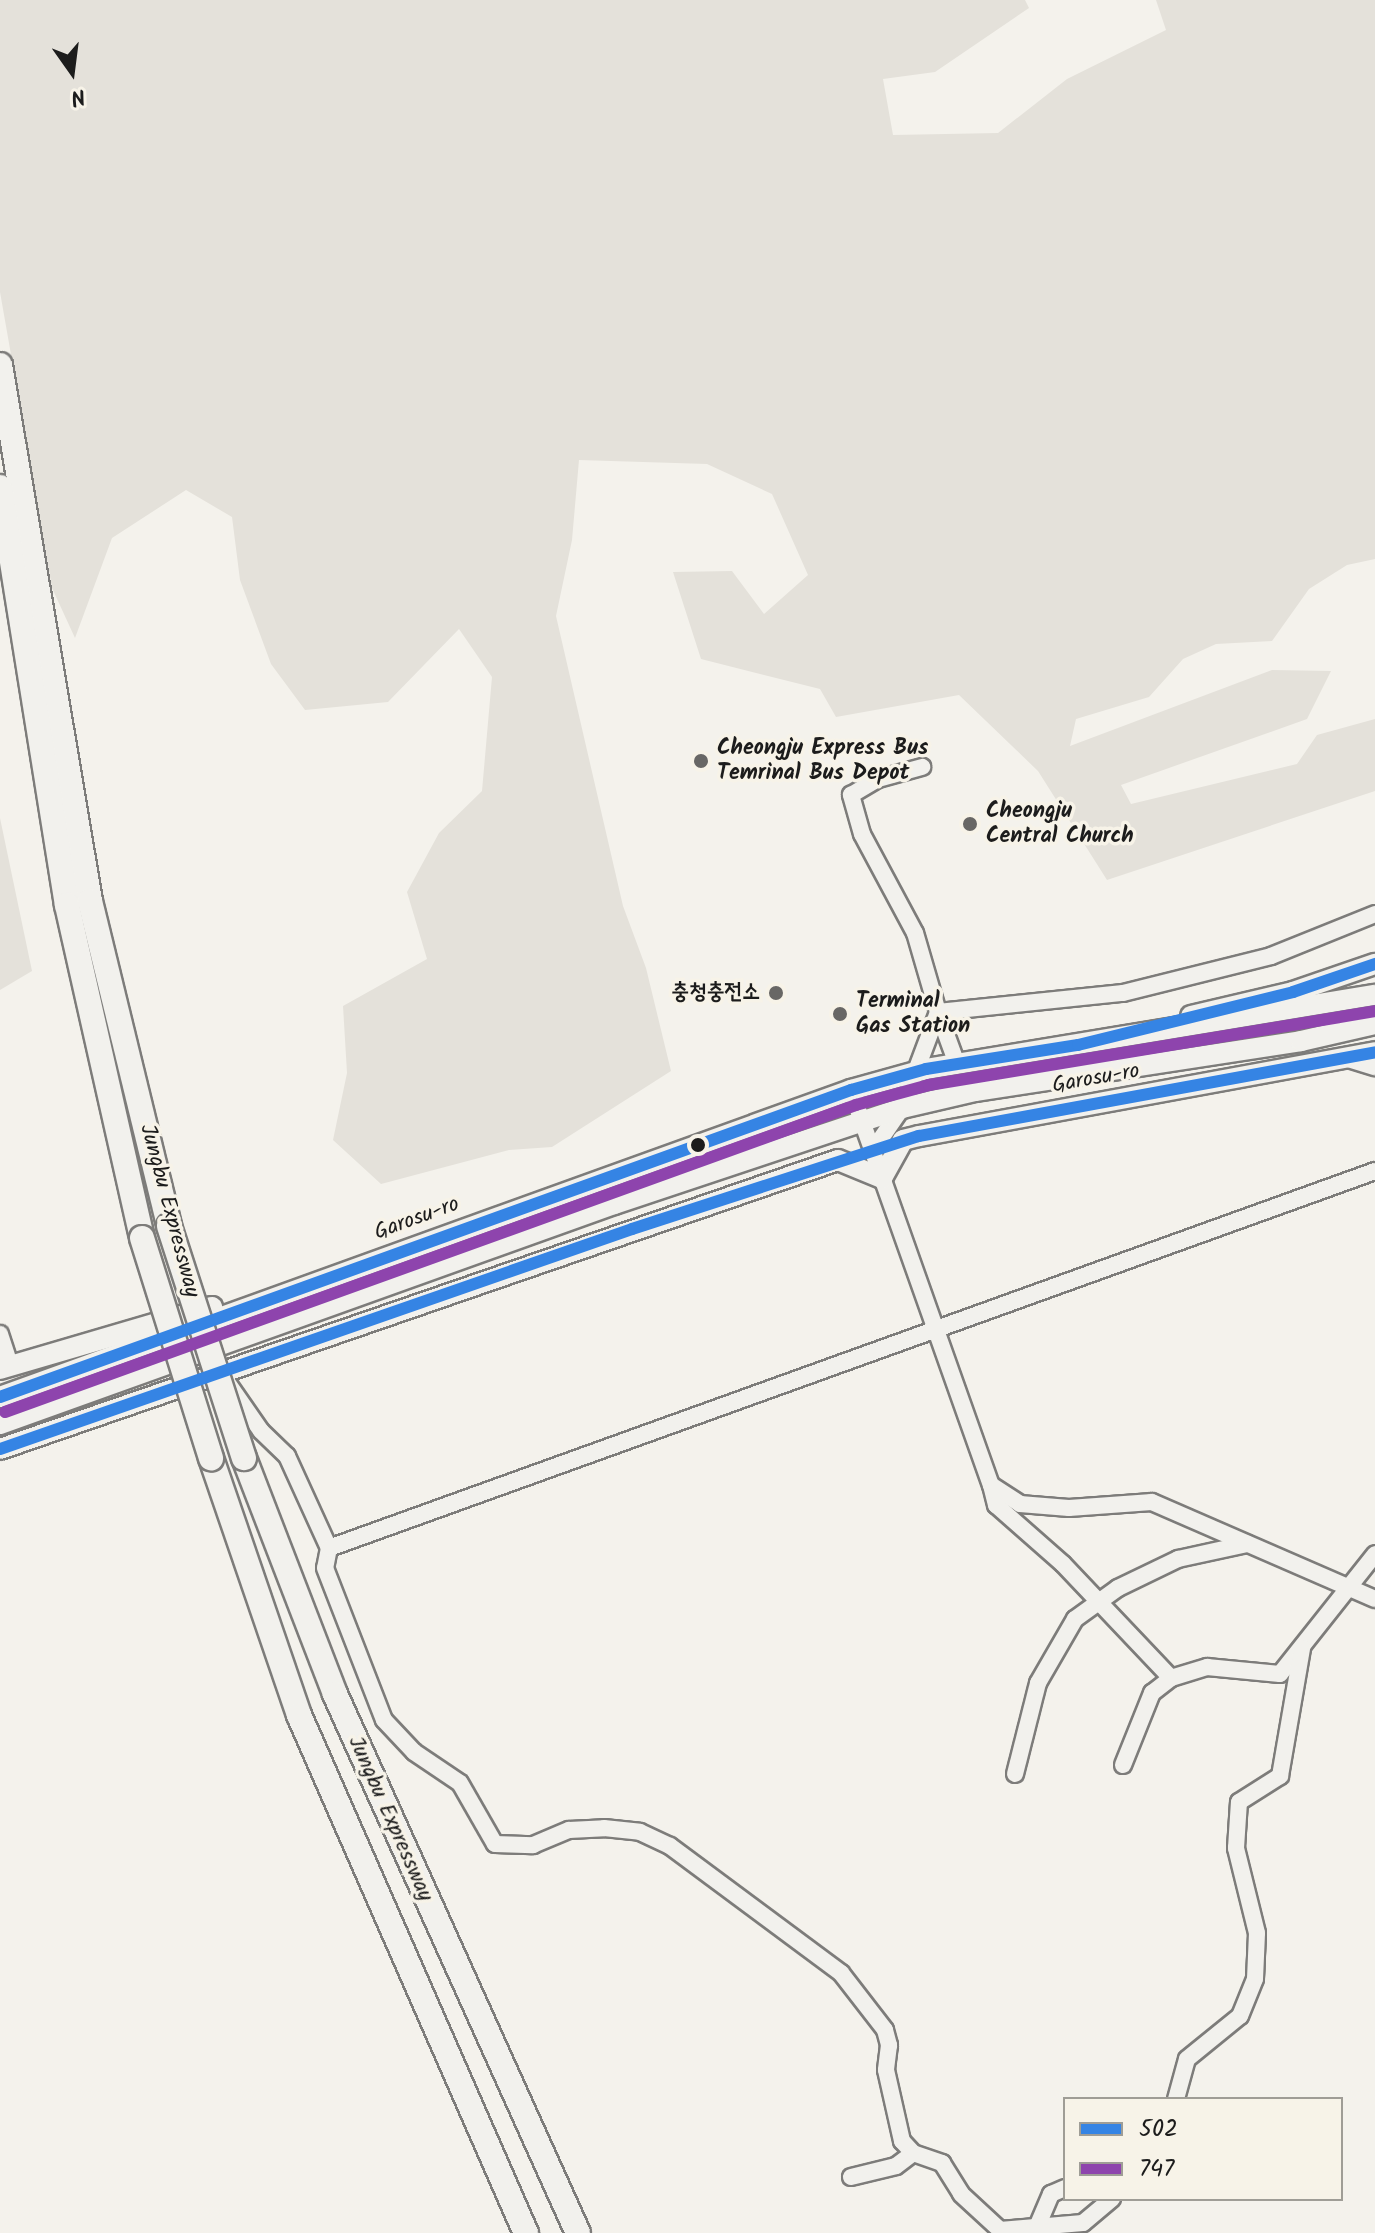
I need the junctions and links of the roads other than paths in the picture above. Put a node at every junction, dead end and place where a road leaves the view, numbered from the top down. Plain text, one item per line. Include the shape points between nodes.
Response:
1 (0, 365) edge
2 (0, 487) edge
3 (922, 767) dead end
4 (1375, 914) edge
5 (1375, 964) edge
6 (1375, 995) edge
7 (938, 1012) junction
8 (1375, 1024) edge
9 (1078, 1045) junction
10 (1375, 1052) edge
11 (1348, 1059) junction
12 (957, 1064) junction
13 (1375, 1067) edge
14 (918, 1071) junction
15 (851, 1090) junction
16 (902, 1108) junction
17 (862, 1121) junction
18 (903, 1140) junction
19 (873, 1150) junction
20 (838, 1160) junction
21 (1375, 1171) edge
22 (882, 1178) junction
23 (328, 1278) junction
24 (935, 1333) junction
25 (0, 1334) edge
26 (5, 1367) edge
27 (220, 1371) junction
28 (0, 1397) edge
29 (0, 1424) edge
30 (0, 1449) edge
31 (991, 1485) junction
32 (1249, 1543) junction
33 (329, 1548) junction
34 (1375, 1554) edge
35 (1350, 1588) junction
36 (1375, 1599) edge
37 (1096, 1601) junction
38 (1302, 1648) junction
39 (1171, 1678) junction
40 (1123, 1765) dead end
41 (1015, 1774) dead end
42 (1177, 2097) edge
43 (913, 2153) junction
44 (851, 2177) dead end
45 (1063, 2189) edge
46 (1110, 2201) edge
47 (1037, 2227) junction
48 (526, 2233) edge
49 (578, 2233) edge

1 - 49 highway, Jungbu Expressway, bridge via 90,901 169,1226 244,1458 335,1694
2 - 48 highway, Jungbu Expressway, bridge via 67,905 142,1238 299,1715
3 - 7 street via 878,779 851,795 862,834 915,933
4 - 7 street via 1271,956 1123,993
5 - 9 main road, Garosu-ro via 1293,992
6 - 9 main road, Garosu-ro
7 - 12 street
7 - 14 street
8 - 16 main road, Garosu-ro
9 - 12 main road, Garosu-ro
10 - 11 main road, Garosu-ro
11 - 13 street
11 - 18 main road, Garosu-ro
12 - 14 main road, Garosu-ro
14 - 15 main road, Garosu-ro
14 - 16 street
15 - 17 street
15 - 23 main road, Garosu-ro
16 - 17 main road, Garosu-ro
16 - 19 street
17 - 19 street
17 - 29 main road, Garosu-ro
18 - 19 street, Garosu-ro
18 - 22 main road
19 - 20 street, Garosu-ro
19 - 22 street
20 - 22 main road
20 - 27 main road, Garosu-ro
21 - 24 street
22 - 24 street
23 - 26 main road
23 - 28 main road, Garosu-ro
24 - 31 street
24 - 33 street
25 - 26 street
27 - 30 main road, Garosu-ro
27 - 33 street via 261,1431 287,1456
31 - 32 street via 1020,1504 1069,1508 1141,1499
31 - 37 street via 996,1505
32 - 35 street
32 - 37 street via 1178,1559
33 - 43 street via 325,1568 380,1712 414,1752 460,1783 495,1844 533,1845 569,1830 640,1832 690,1860 707,1878 827,1957 885,2030 893,2113 902,2141
34 - 35 street
35 - 36 street
35 - 38 street
37 - 39 street
37 - 41 street via 1066,1631 1038,1683
38 - 39 street via 1280,1674 1207,1667
38 - 42 street via 1280,1776 1239,1802 1236,1848 1257,1933 1255,1979 1240,2016 1187,2059
39 - 40 street via 1152,1693
43 - 44 street via 896,2166
43 - 47 street via 942,2163 961,2194 1000,2230
45 - 47 street via 1051,2194
46 - 47 street via 1083,2223

